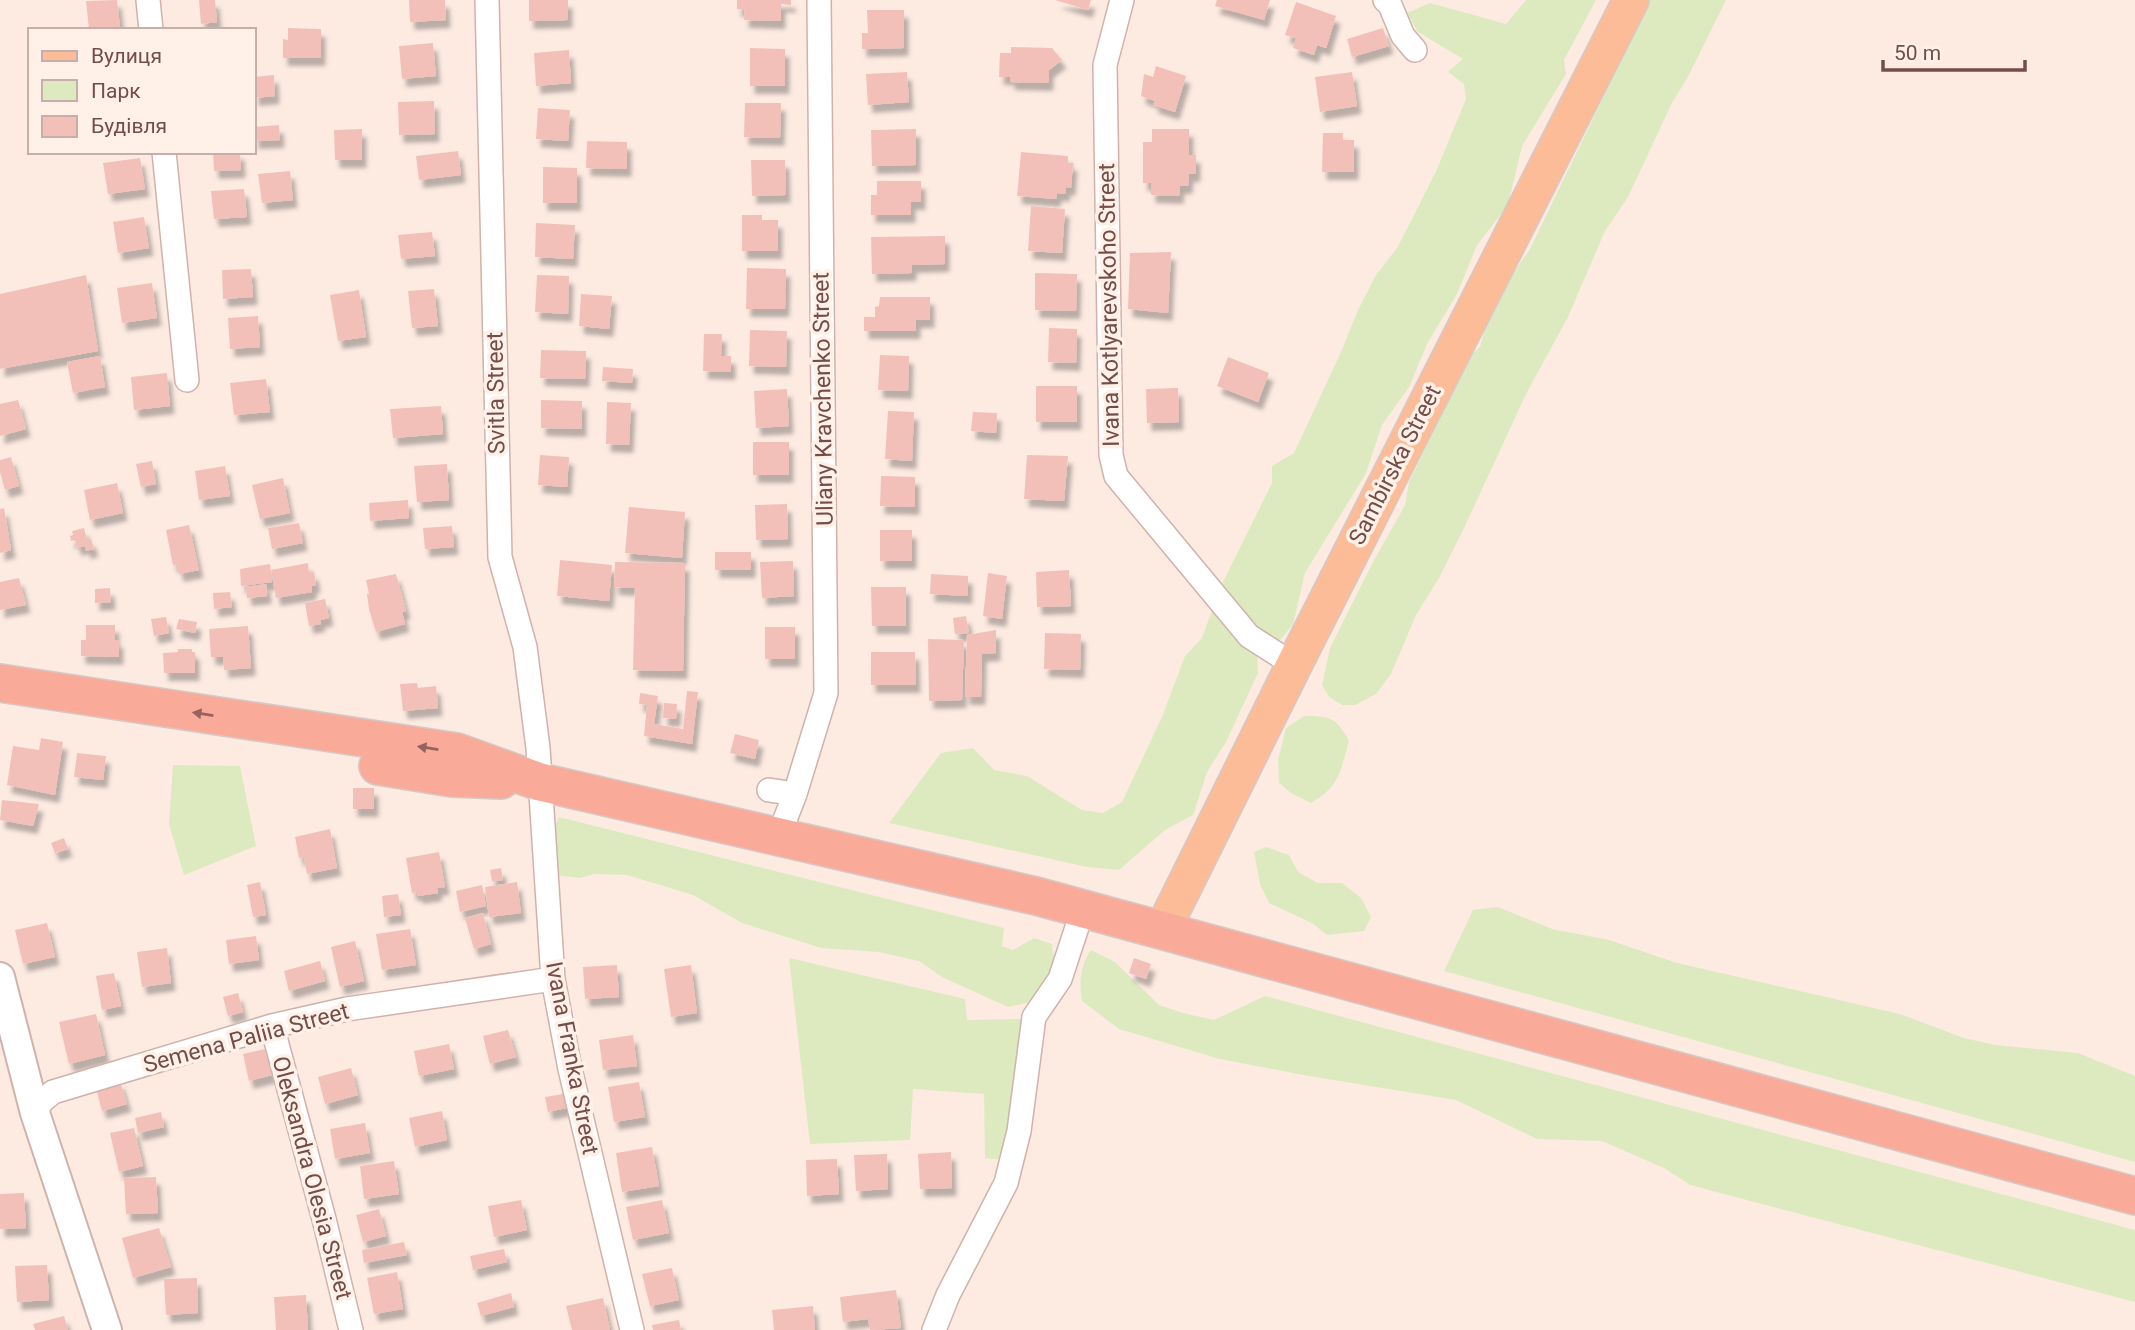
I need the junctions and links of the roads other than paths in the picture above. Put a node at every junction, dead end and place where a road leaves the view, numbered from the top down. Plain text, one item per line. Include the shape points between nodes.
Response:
1 (148, 0) edge
2 (487, 0) edge
3 (819, 0) edge
4 (1122, 0) edge
5 (1385, 0) edge
6 (1631, 0) edge
7 (151, 28) edge
8 (1415, 50) dead end
9 (164, 154) edge
10 (187, 380) dead end
11 (1294, 665) junction
12 (0, 683) edge
13 (0, 706) edge
14 (540, 782) junction
15 (769, 790) dead end
16 (795, 794) junction
17 (779, 835) junction
18 (1083, 909) junction
19 (1162, 931) junction
20 (0, 977) edge
21 (553, 979) junction
22 (5, 1013) edge
23 (272, 1026) junction
24 (36, 1113) junction
25 (2135, 1196) edge
26 (107, 1330) edge
27 (351, 1330) edge
28 (632, 1330) edge
29 (934, 1330) edge

1 - 7 street
2 - 14 street, Svitla Street via 500,557 525,647
3 - 16 street, Uliany Kravchenko Street via 826,693
4 - 11 street, Ivana Kotlyarevskoho Street via 1105,65 1111,455 1116,476 1249,636
5 - 8 street
6 - 11 main road, Sambirska Street
9 - 10 street
11 - 19 main road, Sambirska Street
14 -> 12 highway via 457,752
13 - 14 highway via 452,778
14 - 17 highway
14 - 21 street, Ivana Franka Street
15 - 16 street
16 - 17 street, Uliany Kravchenko Street
17 - 18 highway
18 - 19 highway
18 - 29 street via 1060,979 1034,1017 1019,1131 1006,1183
19 - 25 highway
20 - 22 street
21 - 23 street, Semena Paliia Street via 347,1009
21 - 28 street, Ivana Franka Street
22 - 24 street
23 - 24 street, Semena Paliia Street via 53,1092
23 - 27 street, Oleksandra Olesia Street
24 - 26 street

